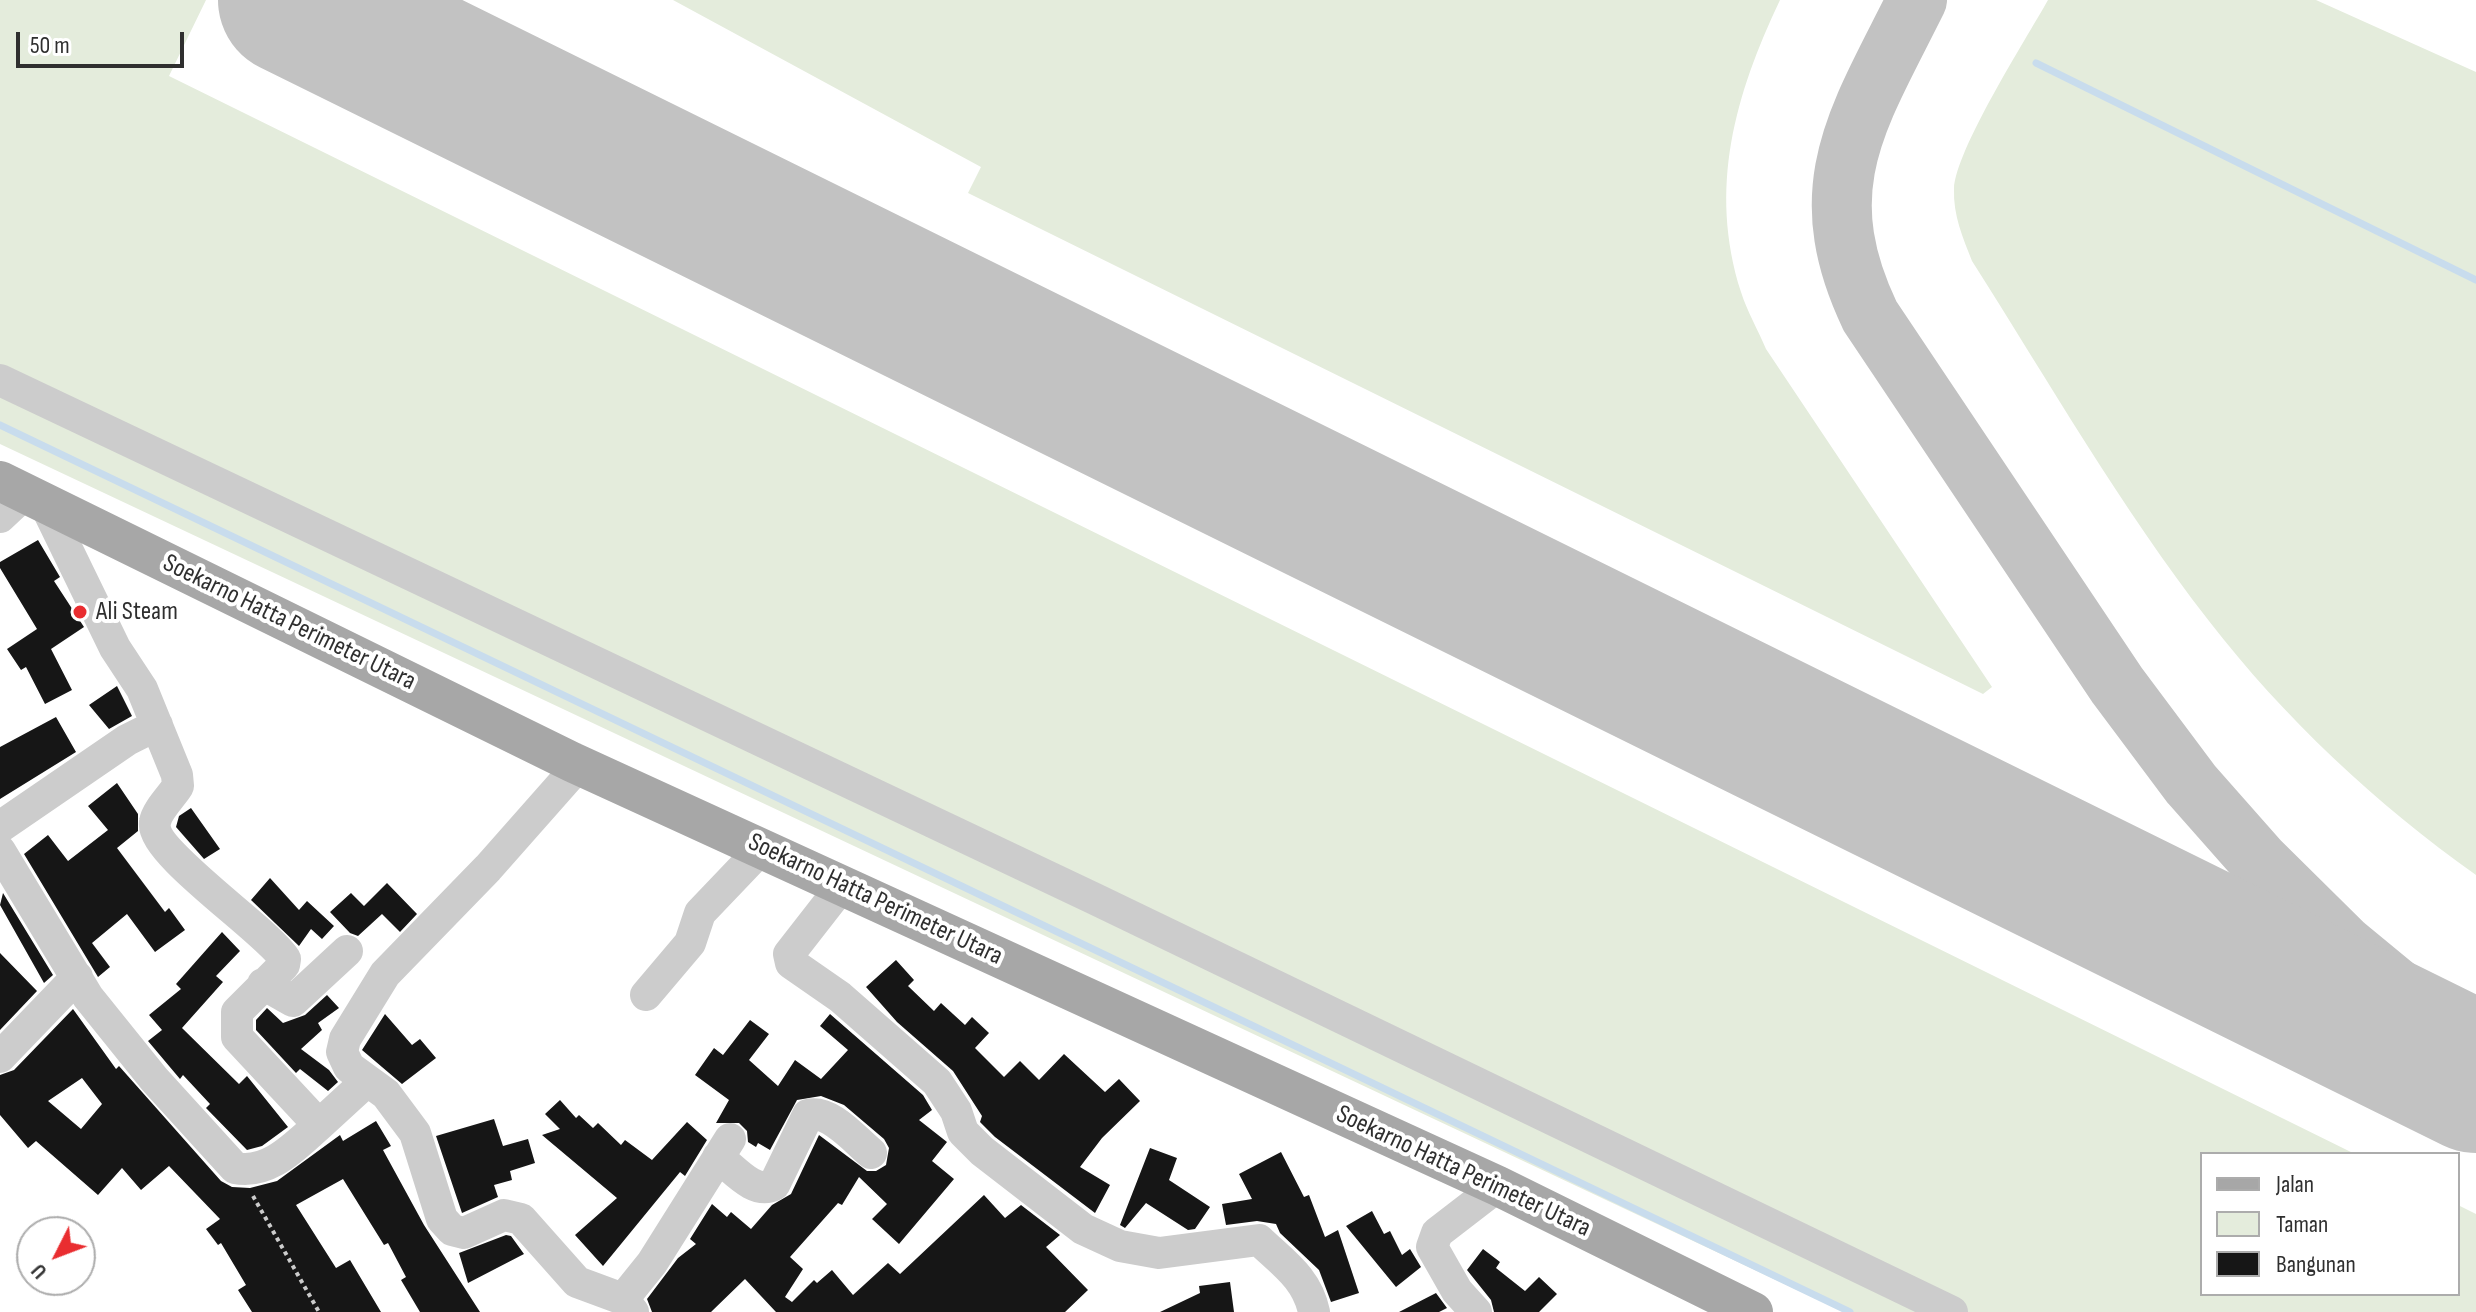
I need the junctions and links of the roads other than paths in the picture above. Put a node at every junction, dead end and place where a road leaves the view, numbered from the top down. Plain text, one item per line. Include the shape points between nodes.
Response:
1 (0, 380) edge
2 (16, 498) edge
3 (157, 725) junction
4 (565, 767) junction
5 (0, 827) edge
6 (763, 847) junction
7 (0, 851) edge
8 (842, 886) junction
9 (347, 951) dead end
10 (77, 977) junction
11 (263, 984) junction
12 (646, 995) dead end
13 (0, 1057) edge
14 (367, 1081) junction
15 (319, 1125) junction
16 (871, 1153) dead end
17 (1498, 1186) junction
18 (628, 1306) edge
19 (1314, 1312) edge
20 (1476, 1312) edge
21 (1753, 1312) edge
22 (1952, 1312) edge

1 - 22 street
2 - 3 street
2 - 4 main road, Soekarno Hatta Perimeter Utara
3 - 5 street
3 - 11 street via 178,786 155,820 155,832 192,874 282,954 284,965
4 - 6 main road, Soekarno Hatta Perimeter Utara
4 - 14 street via 385,974 342,1052 349,1067
6 - 8 main road, Soekarno Hatta Perimeter Utara
6 - 12 street via 700,913 690,943
7 - 10 street
8 - 17 main road, Soekarno Hatta Perimeter Utara
8 - 19 street via 789,954 791,963 840,997 937,1082 963,1132 982,1151 1083,1229 1120,1246 1159,1253 1259,1240 1299,1277
9 - 11 street via 293,1001
10 - 13 street
10 - 15 street via 154,1079 238,1169 258,1170
11 - 15 street via 237,1012 237,1037
14 - 15 street
14 - 18 street via 386,1094 415,1133 442,1219 452,1230 464,1233 504,1215 521,1219 577,1282
16 - 18 street via 825,1115 808,1115 774,1185 766,1189 755,1187 724,1148
17 - 20 street via 1437,1233 1432,1247
17 - 21 main road, Soekarno Hatta Perimeter Utara

